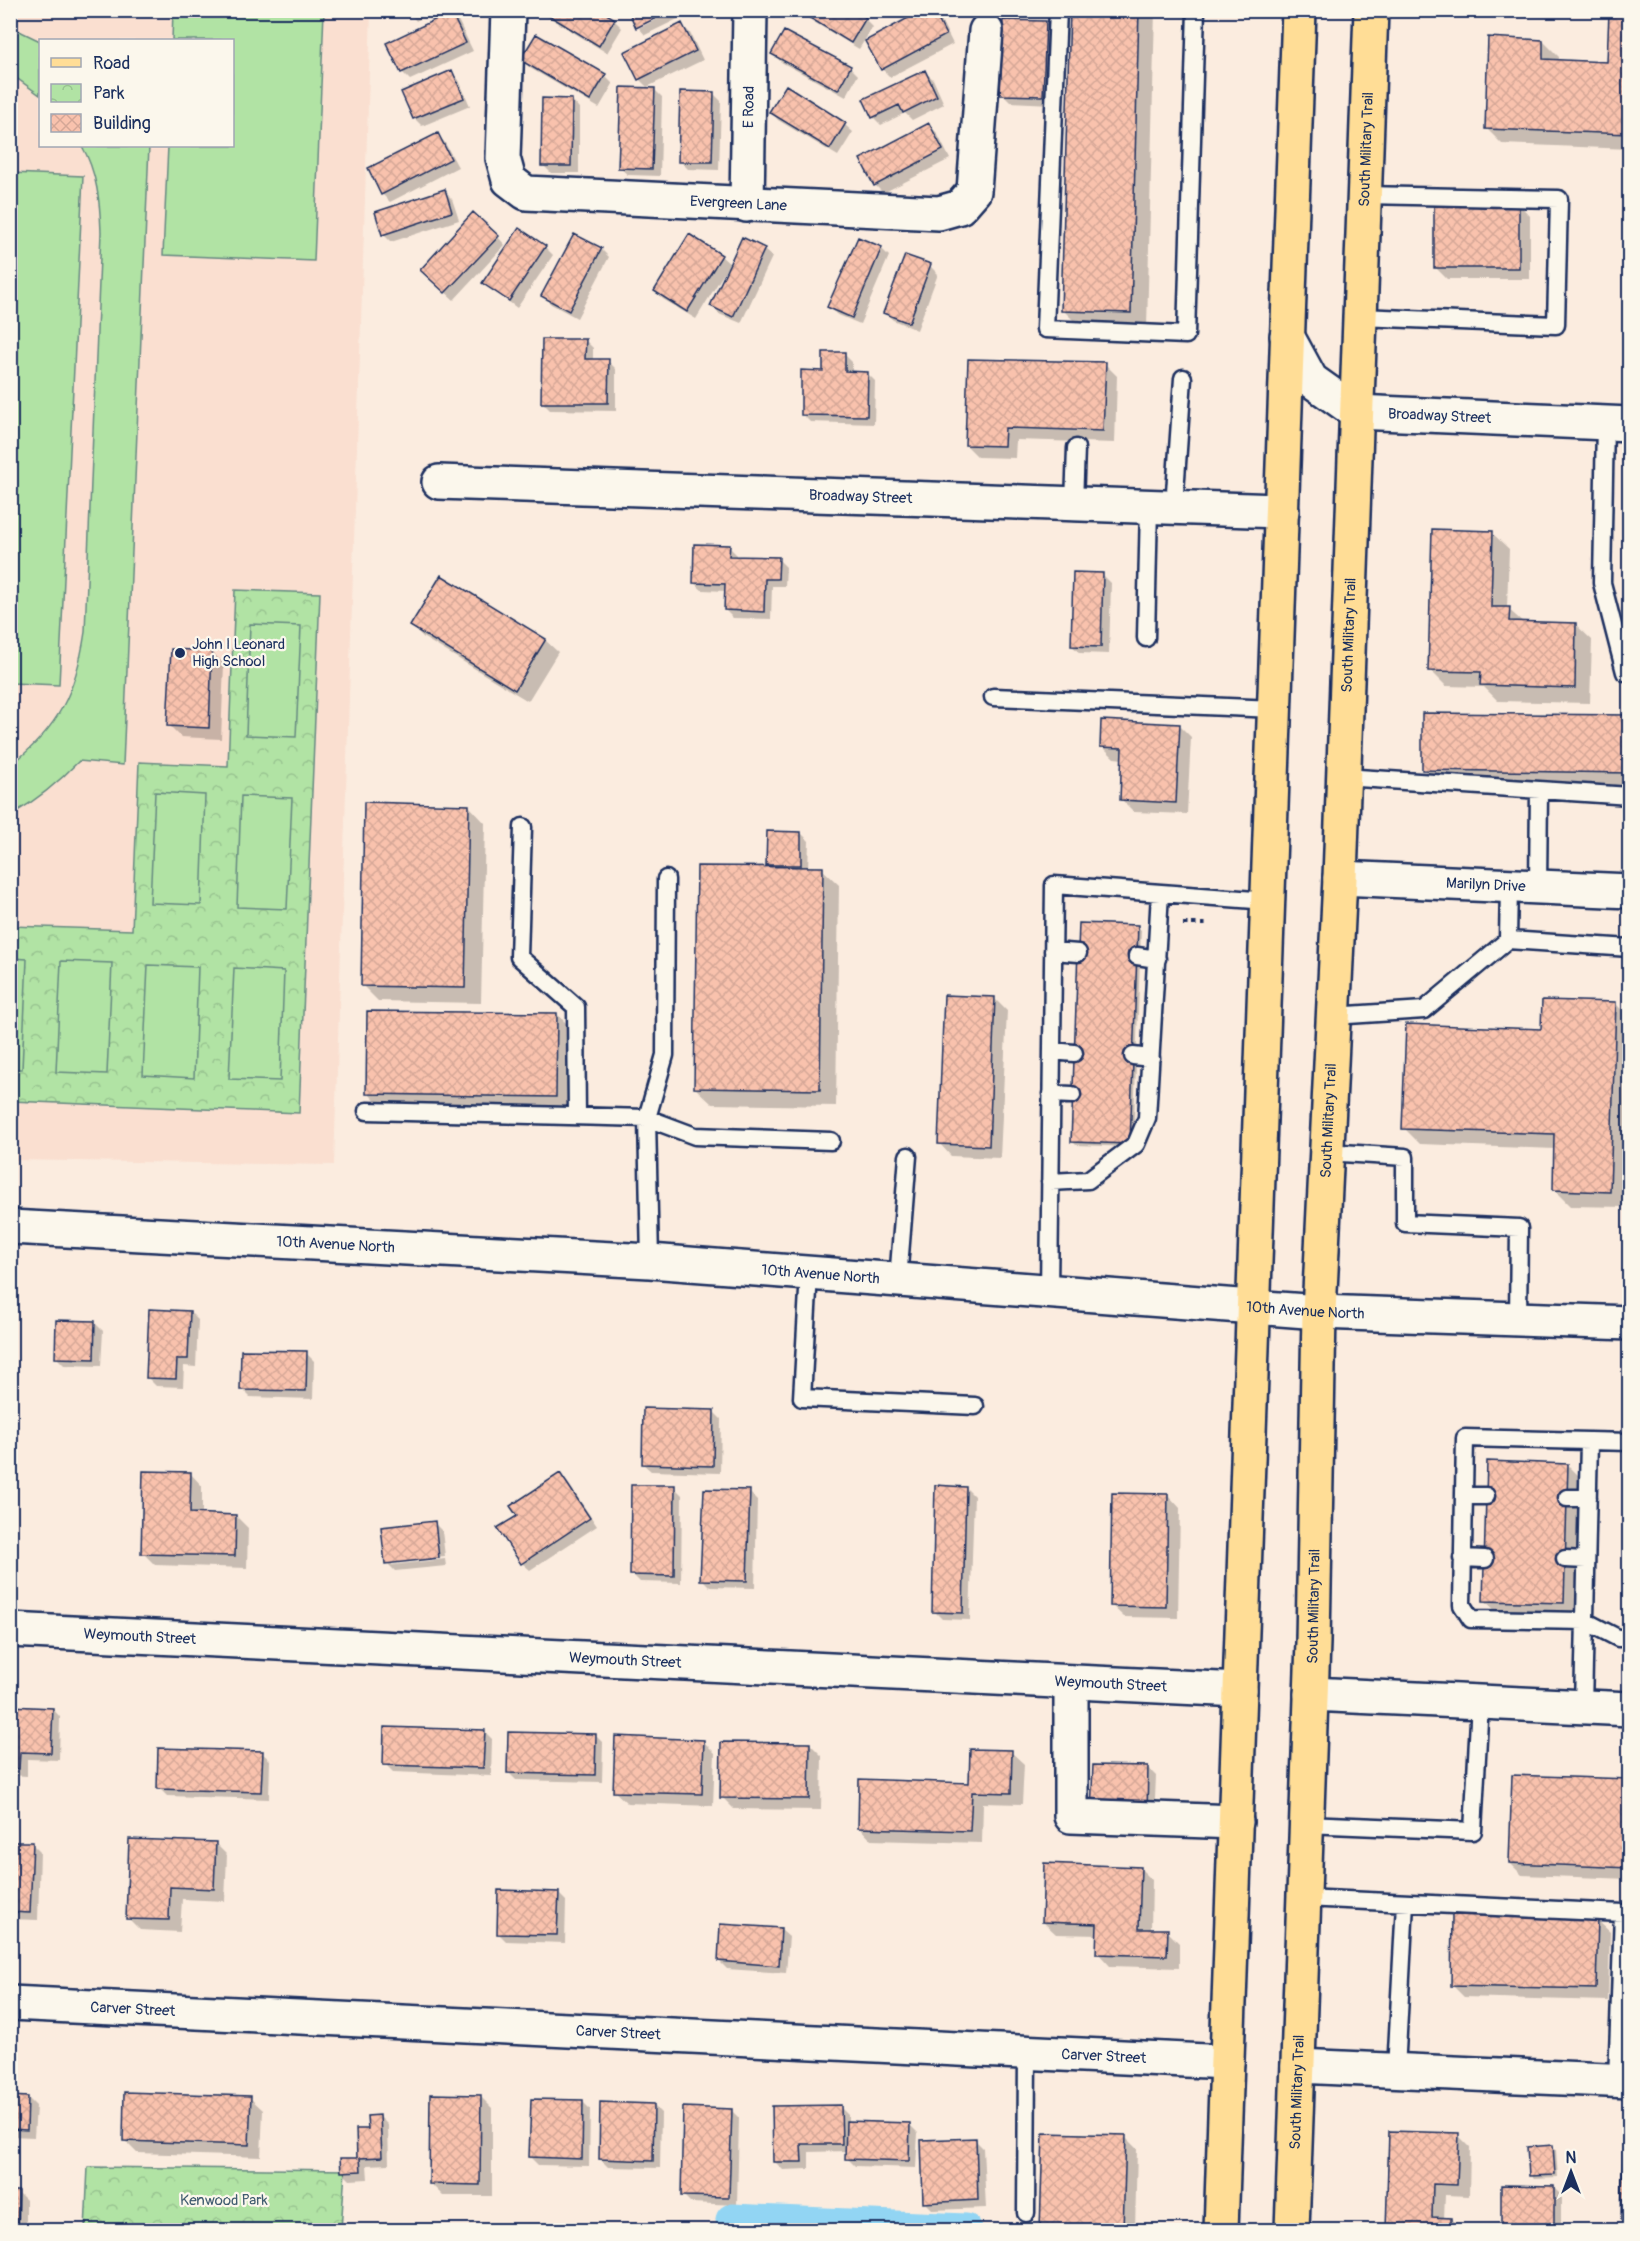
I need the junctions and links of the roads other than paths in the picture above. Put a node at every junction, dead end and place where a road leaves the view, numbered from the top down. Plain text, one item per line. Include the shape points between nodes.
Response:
1 (508, 10) edge
2 (750, 10) edge
3 (1058, 10) edge
4 (1196, 10) edge
5 (1299, 10) edge
6 (1371, 10) edge
7 (986, 31) dead end
8 (1364, 195) junction
9 (747, 205) junction
10 (1360, 316) junction
11 (1287, 336) junction
12 (1183, 378) dead end
13 (1356, 412) junction
14 (1617, 424) edge
15 (1076, 448) dead end
16 (439, 482) dead end
17 (1074, 503) junction
18 (1162, 507) junction
19 (1282, 511) junction
20 (1146, 638) dead end
21 (1629, 672) edge
22 (993, 697) dead end
23 (1275, 709) junction
24 (1343, 777) junction
25 (1539, 790) junction
26 (1629, 796) edge
27 (524, 827) dead end
28 (1340, 878) junction
29 (666, 879) dead end
30 (1523, 886) junction
31 (1629, 891) edge
32 (1160, 893) junction
33 (1268, 901) junction
34 (1508, 940) junction
35 (1629, 948) edge
36 (1053, 951) junction
37 (1078, 953) dead end
38 (1137, 956) dead end
39 (1157, 958) junction
40 (1333, 1016) junction
41 (1052, 1051) junction
42 (1074, 1053) dead end
43 (1133, 1056) dead end
44 (1151, 1058) junction
45 (1051, 1094) junction
46 (1072, 1095) dead end
47 (367, 1111) dead end
48 (577, 1116) junction
49 (647, 1118) junction
50 (831, 1141) dead end
51 (1326, 1152) junction
52 (908, 1156) dead end
53 (1050, 1182) junction
54 (10, 1227) edge
55 (650, 1261) junction
56 (809, 1273) junction
57 (898, 1280) junction
58 (1049, 1291) junction
59 (1254, 1306) junction
60 (1319, 1312) junction
61 (1518, 1320) junction
62 (1629, 1323) edge
63 (975, 1406) dead end
64 (1589, 1441) junction
65 (1629, 1442) edge
66 (1464, 1496) junction
67 (1486, 1496) dead end
68 (1567, 1498) dead end
69 (1588, 1498) junction
70 (1462, 1558) junction
71 (1485, 1559) dead end
72 (1565, 1559) dead end
73 (1586, 1560) junction
74 (1585, 1621) junction
75 (10, 1630) edge
76 (1629, 1638) edge
77 (1071, 1682) junction
78 (1240, 1690) junction
79 (1311, 1694) junction
80 (1479, 1702) junction
81 (1583, 1707) junction
82 (1629, 1709) edge
83 (1236, 1822) junction
84 (1306, 1824) junction
85 (1304, 1898) junction
86 (1405, 1903) junction
87 (10, 2003) edge
88 (1027, 2052) junction
89 (1227, 2062) junction
90 (1298, 2066) junction
91 (1396, 2070) junction
92 (1623, 2080) edge
93 (1026, 2213) dead end
94 (1221, 2230) edge
95 (1292, 2230) edge

1 - 9 street, Evergreen Lane via 503,158 509,180 526,193
2 - 9 street, E Road
3 - 4 lane via 1045,329 1186,335
5 - 11 main road
6 - 8 main road, South Military Trail
7 - 9 street, Evergreen Lane via 974,190 960,207 939,213
8 - 10 main road, South Military Trail
8 - 10 lane via 1559,199 1556,325
10 - 13 main road, South Military Trail
11 - 13 street via 1311,380
11 - 19 main road
12 - 18 lane
13 - 14 street, Broadway Street
13 - 24 main road, South Military Trail
14 - 21 lane via 1602,583 1625,672
15 - 17 lane
16 - 17 street, Broadway Street
17 - 18 street, Broadway Street
18 - 19 street, Broadway Street
18 - 20 lane
19 - 23 main road
22 - 23 lane
23 - 33 main road
24 - 25 lane
24 - 28 main road, South Military Trail
25 - 26 lane
25 - 30 lane
27 - 48 lane via 519,957 576,1007
28 - 30 street, Marilyn Drive
28 - 40 main road, South Military Trail
29 - 49 lane via 665,1055
30 - 31 street, Marilyn Drive
30 - 34 lane
32 - 33 lane
32 - 36 lane via 1054,885
32 - 39 lane
33 - 59 main road
34 - 35 lane
34 - 40 lane via 1424,1010
36 - 37 lane
36 - 41 lane
38 - 39 lane
39 - 44 lane
40 - 51 main road, South Military Trail
41 - 42 lane
41 - 45 lane
43 - 44 lane
44 - 53 lane via 1140,1099 1147,1118 1136,1144 1088,1180
45 - 46 lane
45 - 53 lane
47 - 48 lane
48 - 49 lane
49 - 50 lane via 695,1136
49 - 55 lane
51 - 60 main road, South Military Trail
51 - 61 lane via 1405,1157 1405,1223 1519,1228
52 - 57 lane
53 - 58 lane
54 - 55 street, 10th Avenue North
55 - 56 street, 10th Avenue North
56 - 57 street, 10th Avenue North
56 - 63 lane via 802,1398
57 - 58 street, 10th Avenue North
58 - 59 street, 10th Avenue North
59 - 60 street, 10th Avenue North
59 - 78 main road
60 - 61 street, 10th Avenue North
60 - 79 main road, South Military Trail
61 - 62 street, 10th Avenue North
64 - 65 lane
64 - 66 lane via 1466,1438
64 - 69 lane
66 - 67 lane
66 - 70 lane
68 - 69 lane
69 - 73 lane
70 - 71 lane
70 - 74 lane via 1462,1605 1471,1619
72 - 73 lane
73 - 74 lane
74 - 76 lane via 1618,1638
74 - 81 lane
75 - 77 street, Weymouth Street
77 - 78 street, Weymouth Street
77 - 83 street via 1071,1816
78 - 83 main road
79 - 80 street
79 - 84 main road, South Military Trail
80 - 81 street
80 - 84 lane via 1473,1831
81 - 82 street
83 - 89 main road
84 - 85 main road, South Military Trail
85 - 86 lane
85 - 90 main road, South Military Trail
86 - 91 lane
86 - 92 lane via 1623,1913
87 - 88 street, Carver Street
88 - 89 street, Carver Street
88 - 93 lane
89 - 94 main road
90 - 91 street
90 - 95 main road, South Military Trail
91 - 92 street

